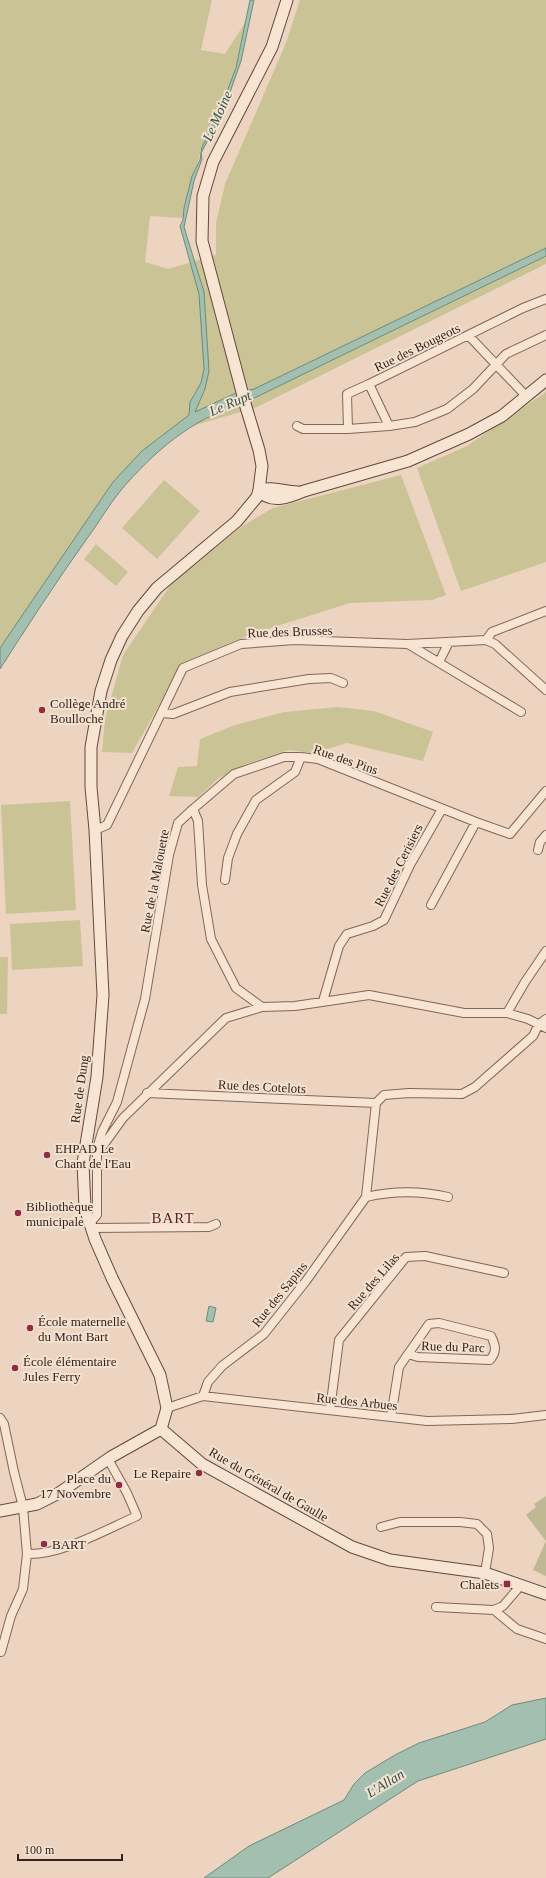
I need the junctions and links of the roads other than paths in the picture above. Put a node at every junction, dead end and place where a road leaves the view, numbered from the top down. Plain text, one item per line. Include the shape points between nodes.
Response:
1 (287, 0) edge
2 (546, 298) edge
3 (546, 335) edge
4 (469, 336) junction
5 (497, 365) junction
6 (546, 380) edge
7 (369, 384) junction
8 (526, 396) junction
9 (297, 426) dead end
10 (390, 426) junction
11 (348, 429) junction
12 (259, 490) junction
13 (546, 611) edge
14 (486, 640) junction
15 (449, 642) junction
16 (407, 644) junction
17 (439, 662) junction
18 (343, 683) dead end
19 (546, 690) edge
20 (521, 712) dead end
21 (162, 713) junction
22 (301, 757) junction
23 (546, 791) edge
24 (193, 809) junction
25 (442, 809) junction
26 (476, 822) junction
27 (95, 830) junction
28 (546, 835) edge
29 (538, 850) dead end
30 (225, 880) dead end
31 (431, 905) dead end
32 (546, 950) edge
33 (323, 1001) junction
34 (262, 1007) junction
35 (507, 1014) junction
36 (546, 1019) edge
37 (542, 1026) edge
38 (147, 1093) junction
39 (376, 1103) junction
40 (97, 1149) junction
41 (366, 1197) junction
42 (448, 1197) dead end
43 (216, 1224) dead end
44 (91, 1225) junction
45 (504, 1273) dead end
46 (408, 1354) junction
47 (203, 1396) junction
48 (167, 1408) junction
49 (330, 1410) junction
50 (546, 1415) edge
51 (391, 1417) junction
52 (0, 1418) edge
53 (161, 1430) junction
54 (108, 1459) junction
55 (23, 1507) junction
56 (0, 1511) edge
57 (380, 1527) dead end
58 (27, 1554) junction
59 (485, 1573) junction
60 (520, 1585) junction
61 (546, 1594) edge
62 (436, 1607) dead end
63 (494, 1610) junction
64 (546, 1639) edge
65 (1, 1652) edge

1 - 12 main road via 272,48 213,162 203,196 202,241 261,461
2 - 4 street, Rue des Bougeots
3 - 5 street via 506,354
4 - 5 street
4 - 7 street, Rue des Bougeots
5 - 8 street
5 - 10 street via 473,389 447,409 415,422
6 - 8 main road
7 - 10 street, Rue des Bougeots
7 - 11 street via 347,394
8 - 12 main road via 491,423 408,461 304,491 289,492 266,488
9 - 11 street via 303,429
10 - 11 street
12 - 27 main road, Rue de Dung via 237,521 157,588 122,636 101,691 91,747
13 - 14 street via 492,632
14 - 15 street, Rue des Brusses
14 - 19 street via 494,644
15 - 16 street, Rue des Brusses
15 - 17 street
16 - 17 street
16 - 21 street, Rue des Brusses via 295,640 241,644 183,668
17 - 20 street
18 - 21 street via 331,678 309,678 230,692 173,714
21 - 27 street, Rue des Brusses via 107,825
22 - 24 street, Rue des Pins via 284,757 234,774
22 - 25 street, Rue des Pins via 318,759
22 - 30 street via 295,772 256,800 237,834 228,858
23 - 26 street, Rue des Pins via 510,834
24 - 34 street via 198,821 202,885 211,939 236,988
24 - 40 street, Rue de la Malouette via 178,823 176,830 169,855 145,999 117,1102 102,1132
25 - 26 street, Rue des Pins
25 - 33 street, Rue des Cerisiers via 410,865 384,920 347,934 339,946
26 - 31 street
27 - 44 main road, Rue de Dung via 103,995 97,1077 83,1163 85,1208
28 - 29 street
32 - 35 street
33 - 34 street via 295,1006
33 - 35 street via 369,995 464,1013
34 - 38 street via 226,1018
35 - 37 street via 528,1019
36 - 37 street
37 - 39 street via 475,1087 462,1094 409,1092 384,1095
38 - 39 street, Rue des Cotelots
38 - 40 street via 123,1118 102,1147
39 - 41 street, Rue des Sapins
40 - 44 street, Rue de la Malouette via 97,1215
41 - 42 street via 377,1194 427,1192
41 - 47 street, Rue des Sapins via 306,1282 264,1334 222,1366 208,1382
43 - 44 street via 209,1227
44 - 48 main road, Rue de Dung via 112,1278 160,1375
45 - 49 street, Rue des Lilas via 425,1256 406,1257 339,1340
46 - 46 street, Rue du Parc via 418,1358 490,1360 495,1353 495,1344 491,1336 439,1323 429,1324
46 - 51 street, Rue du Parc via 399,1367
47 - 48 street, Rue des Arbues
47 - 49 street, Rue des Arbues
48 - 53 main road, Rue de Dung
49 - 51 street, Rue des Arbues
50 - 51 street, Rue des Arbues via 512,1419 427,1421
52 - 55 street via 4,1424
53 - 54 main road
53 - 59 main road, Rue du Général de Gaulle via 202,1464 352,1547 390,1560
54 - 55 main road via 59,1493 37,1504
54 - 58 street via 137,1516 59,1550 41,1555
55 - 56 main road
55 - 58 street
57 - 59 street via 400,1522 477,1524 487,1534 489,1548
58 - 65 street via 23,1589 11,1616
59 - 60 main road, Rue du Général de Gaulle
60 - 61 main road, Rue du Général de Gaulle
60 - 63 street via 503,1606
62 - 63 street
63 - 64 street via 517,1629

